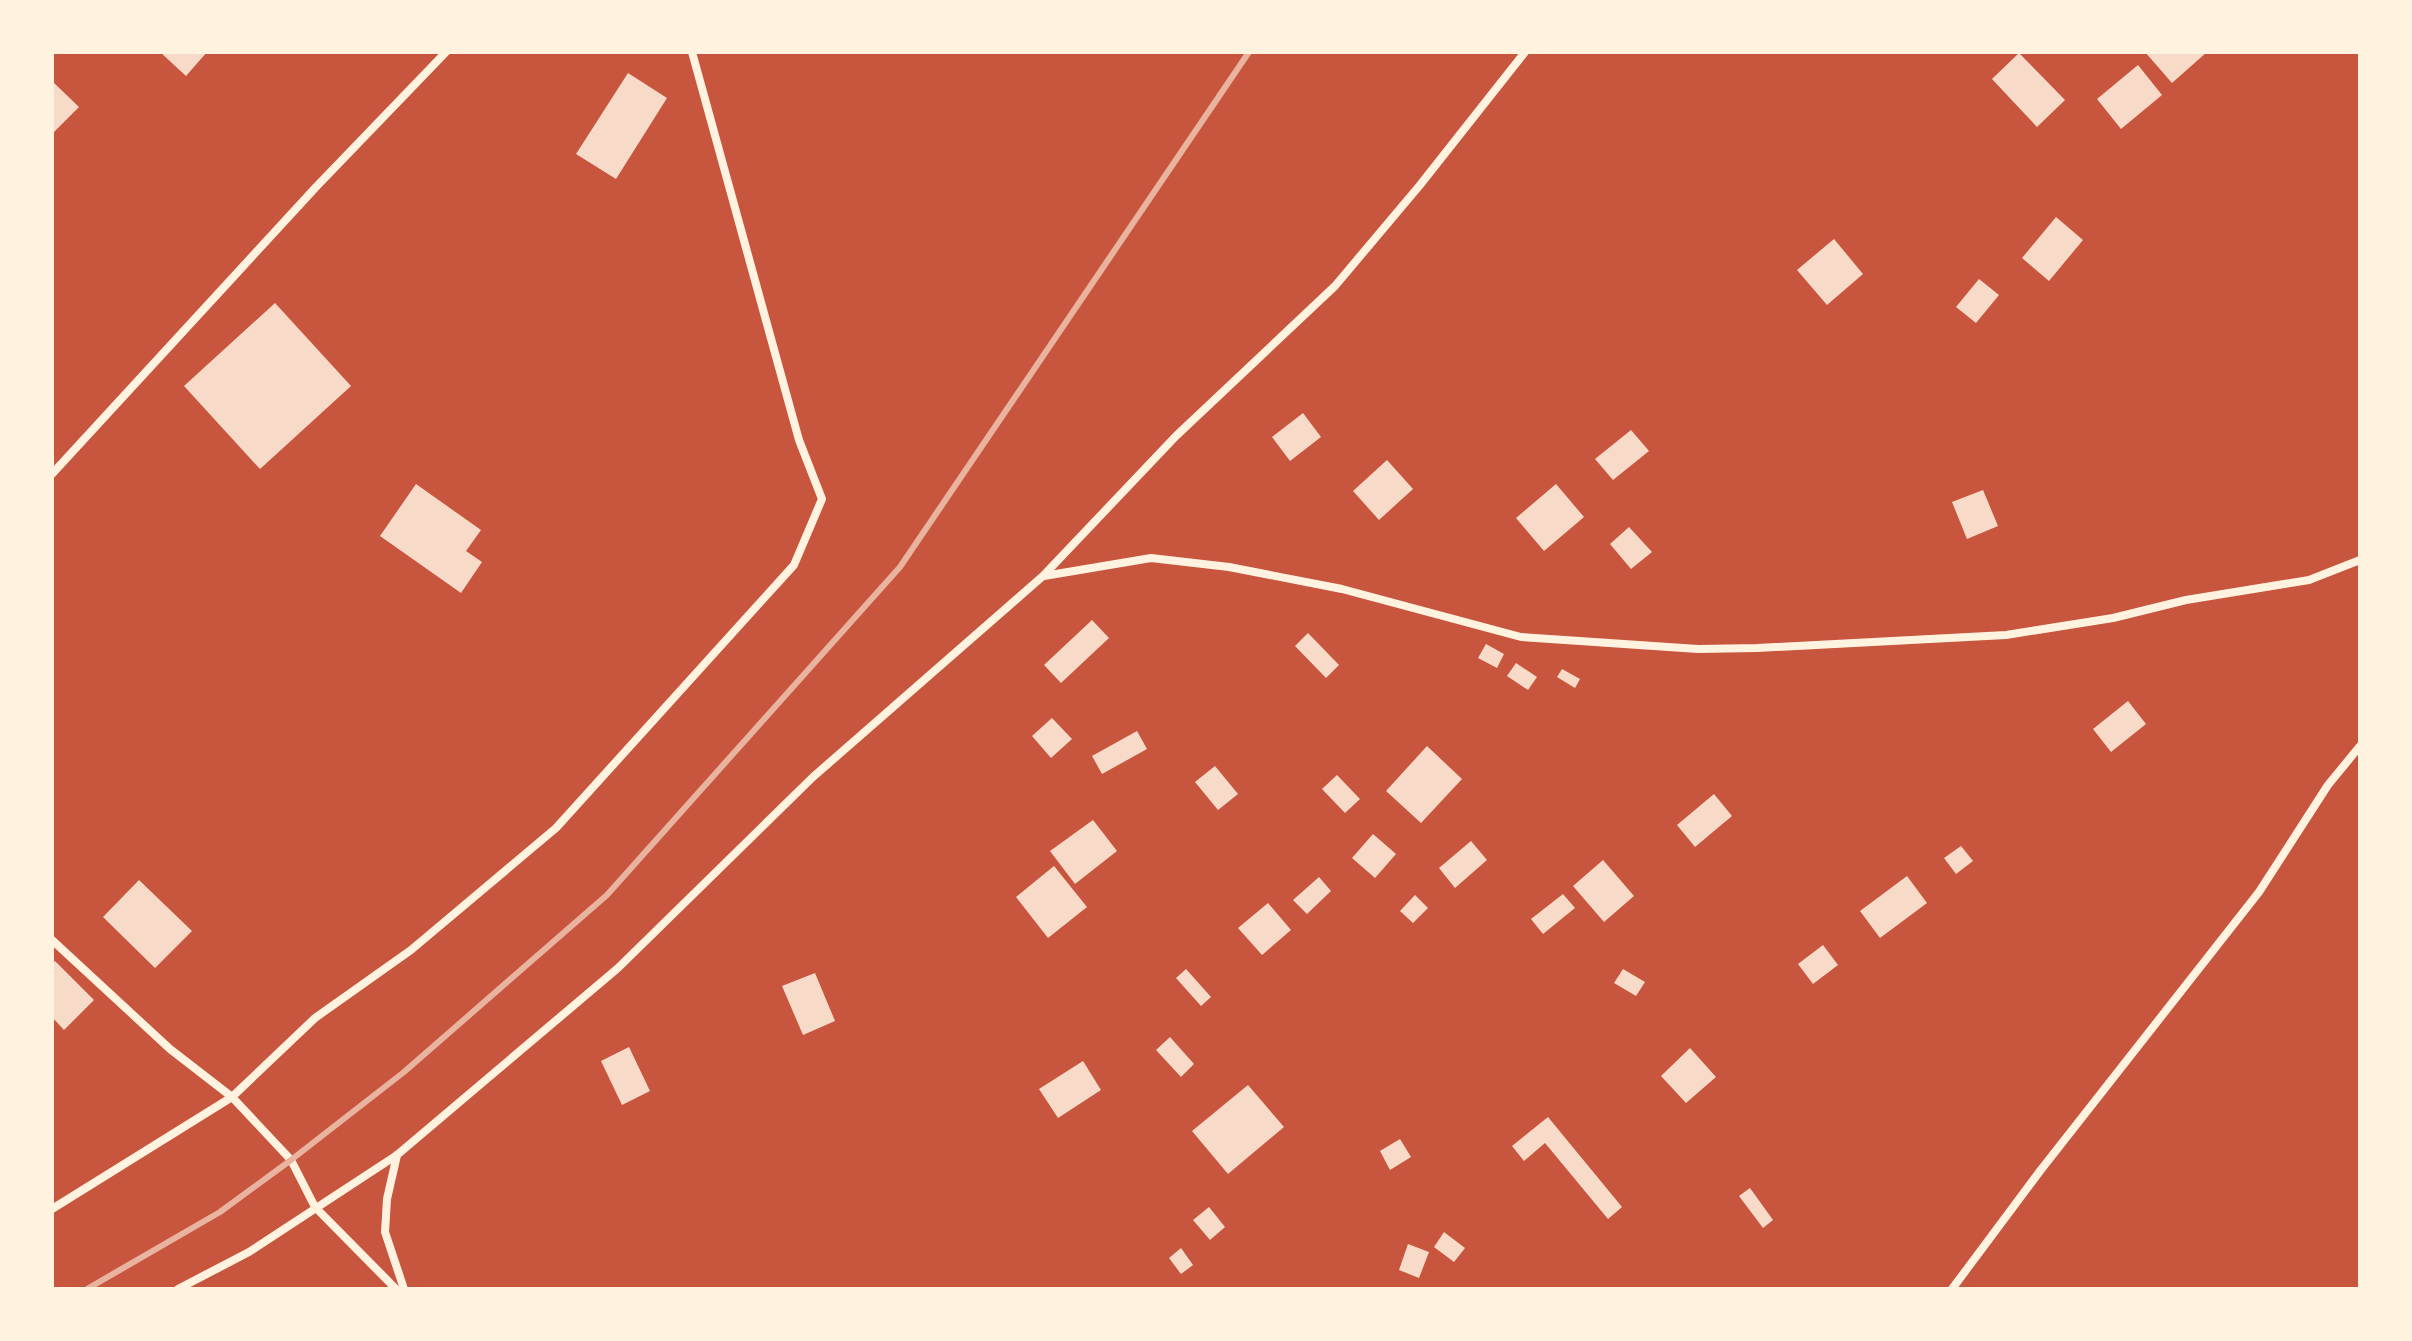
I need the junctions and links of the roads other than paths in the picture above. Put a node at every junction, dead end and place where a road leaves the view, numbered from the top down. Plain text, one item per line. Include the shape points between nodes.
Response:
1 (446, 52) edge
2 (692, 52) edge
3 (1525, 52) edge
4 (52, 474) edge
5 (2360, 560) edge
6 (1043, 576) junction
7 (2360, 746) edge
8 (52, 940) edge
9 (232, 1097) junction
10 (397, 1155) junction
11 (315, 1207) junction
12 (52, 1209) edge
13 (178, 1289) edge
14 (396, 1289) edge
15 (404, 1289) edge
16 (1952, 1289) edge

1 - 4 street
2 - 9 street via 799,440 822,499 794,565 556,828 411,950 315,1018
3 - 6 street via 1335,286 1176,436
5 - 6 street via 2309,580 2006,635 1698,649 1521,637 1342,589 1151,558
6 - 10 street via 813,777 618,968
7 - 16 street via 2328,785 2259,892
8 - 9 street via 170,1049
9 - 11 street via 291,1160
9 - 12 street
10 - 11 street
10 - 15 street via 385,1232
11 - 13 street via 249,1252
11 - 14 street

